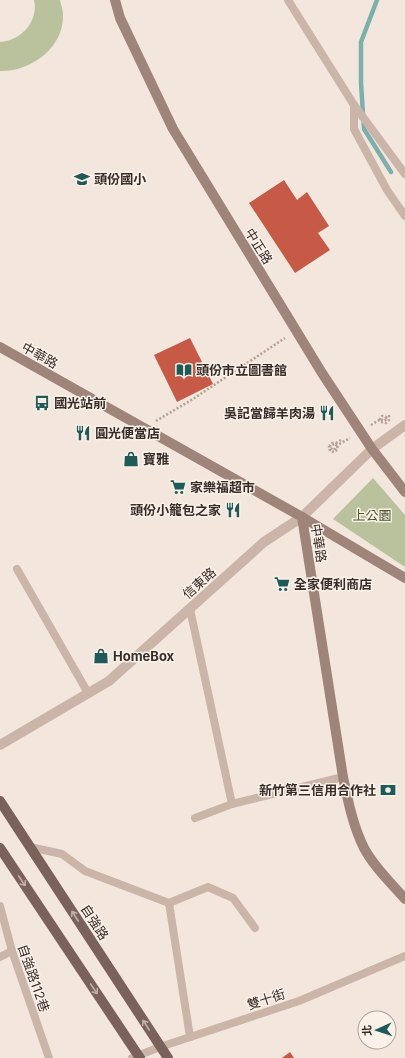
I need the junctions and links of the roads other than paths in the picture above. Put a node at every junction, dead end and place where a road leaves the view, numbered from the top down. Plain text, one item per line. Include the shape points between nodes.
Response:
1 (115, 0) edge
2 (288, 0) edge
3 (354, 105) junction
4 (405, 174) edge
5 (405, 216) edge
6 (0, 347) edge
7 (405, 425) edge
8 (372, 450) junction
9 (405, 492) edge
10 (302, 517) junction
11 (17, 569) dead end
12 (405, 578) edge
13 (190, 609) junction
14 (88, 693) junction
15 (0, 745) edge
16 (343, 776) junction
17 (0, 801) edge
18 (232, 804) junction
19 (195, 818) dead end
20 (30, 847) junction
21 (0, 848) edge
22 (405, 899) edge
23 (169, 903) junction
24 (0, 906) edge
25 (255, 928) dead end
26 (12, 951) junction
27 (405, 956) edge
28 (0, 957) edge
29 (190, 1037) junction
30 (160, 1047) junction
31 (136, 1057) edge
32 (49, 1058) edge
33 (168, 1058) edge

1 - 8 street, 中正路 via 120,18 173,129
2 - 3 lane
3 - 4 lane
3 - 5 lane via 354,129 387,190
6 - 10 street, 中華路
7 - 8 street, 信東路
8 - 9 street, 中正路
8 - 10 street, 信東路
10 - 12 street
10 - 13 street, 信東路 via 264,542
10 - 16 street, 中華路
11 - 14 lane
13 - 14 street, 信東路 via 109,681
13 - 18 lane
14 - 15 street, 信東路
16 - 18 lane
16 - 22 street, 中華路 via 352,817 364,849 380,872
17 - 20 main road, 自強路
18 - 19 lane
20 - 23 lane via 62,854 85,871
30 -> 20 main road, 自強路
21 -> 31 main road
23 - 25 lane via 208,887 233,898
23 - 29 lane
24 - 26 lane, 自強路112巷
26 - 28 lane
26 - 32 lane, 自強路112巷
27 - 29 lane, 雙十街 via 299,1001
29 - 30 lane, 雙十街
30 - 31 lane, 雙十街
30 - 33 main road, 自強路

